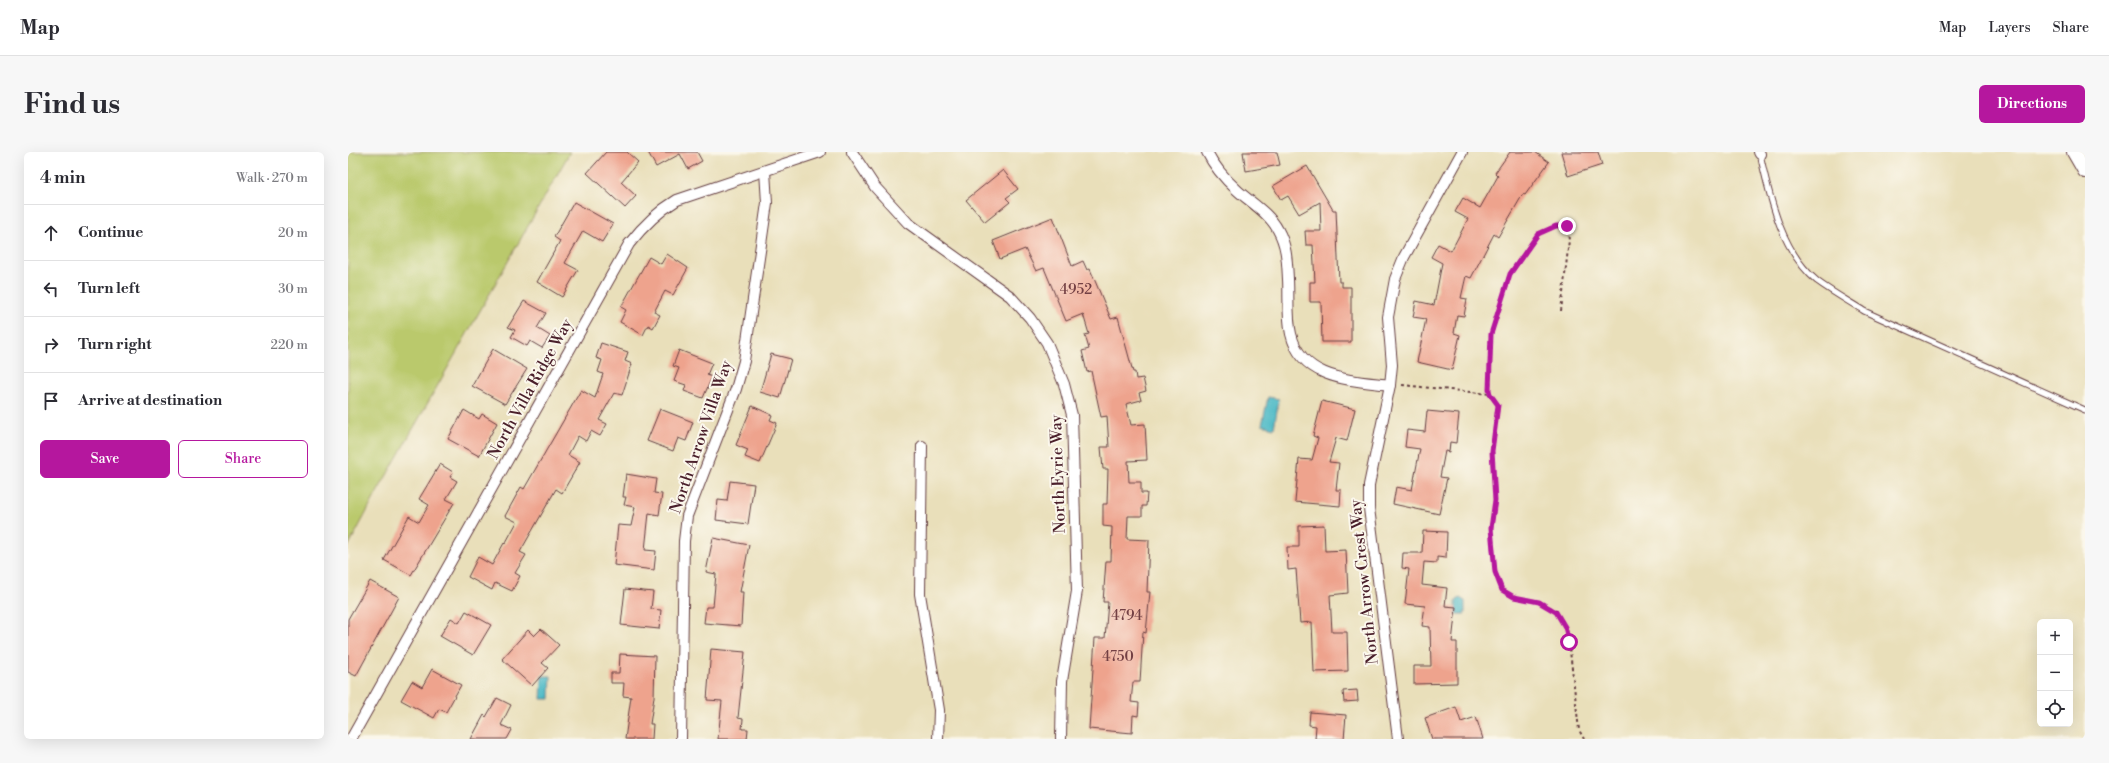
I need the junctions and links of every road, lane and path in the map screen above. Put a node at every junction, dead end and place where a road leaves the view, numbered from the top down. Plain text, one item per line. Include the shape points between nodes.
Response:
1 (820, 152) edge
2 (852, 152) edge
3 (1207, 152) edge
4 (1462, 152) edge
5 (2074, 152) edge
6 (1759, 153) edge
7 (765, 171) junction
8 (2085, 171) edge
9 (1561, 311) dead end
10 (1394, 385) junction
11 (1490, 394) junction
12 (2085, 410) edge
13 (922, 446) dead end
14 (351, 739) edge
15 (681, 739) edge
16 (938, 739) edge
17 (1061, 739) edge
18 (1398, 739) edge
19 (1584, 739) edge

1 - 7 street, North Villa Ridge Way
2 - 17 street, North Eyrie Way via 875,188 908,223 1010,296 1048,343 1064,384 1072,415 1077,591 1062,680
3 - 10 street via 1213,164 1236,189 1278,228 1286,250 1291,333 1295,347 1303,360 1316,370 1338,379
4 - 10 street, North Arrow Crest Way via 1404,257 1395,279 1388,317
5 - 8 street
6 - 12 lane via 1784,233 1792,250 1817,280 1839,297 1864,311
7 - 14 street, North Villa Ridge Way via 677,200 646,222 629,244
7 - 15 street, North Arrow Villa Way via 767,203 744,361 736,389 687,516 684,541
9 - 11 path via 1569,240 1567,226 1556,226 1538,234 1510,274 1491,334
10 - 11 path
10 - 18 street, North Arrow Crest Way via 1369,485 1369,508
11 - 19 path via 1498,405 1492,451 1495,500 1491,528 1495,572 1502,590 1514,597 1539,602 1556,612 1565,627 1579,730
13 - 16 street via 920,594 939,710

